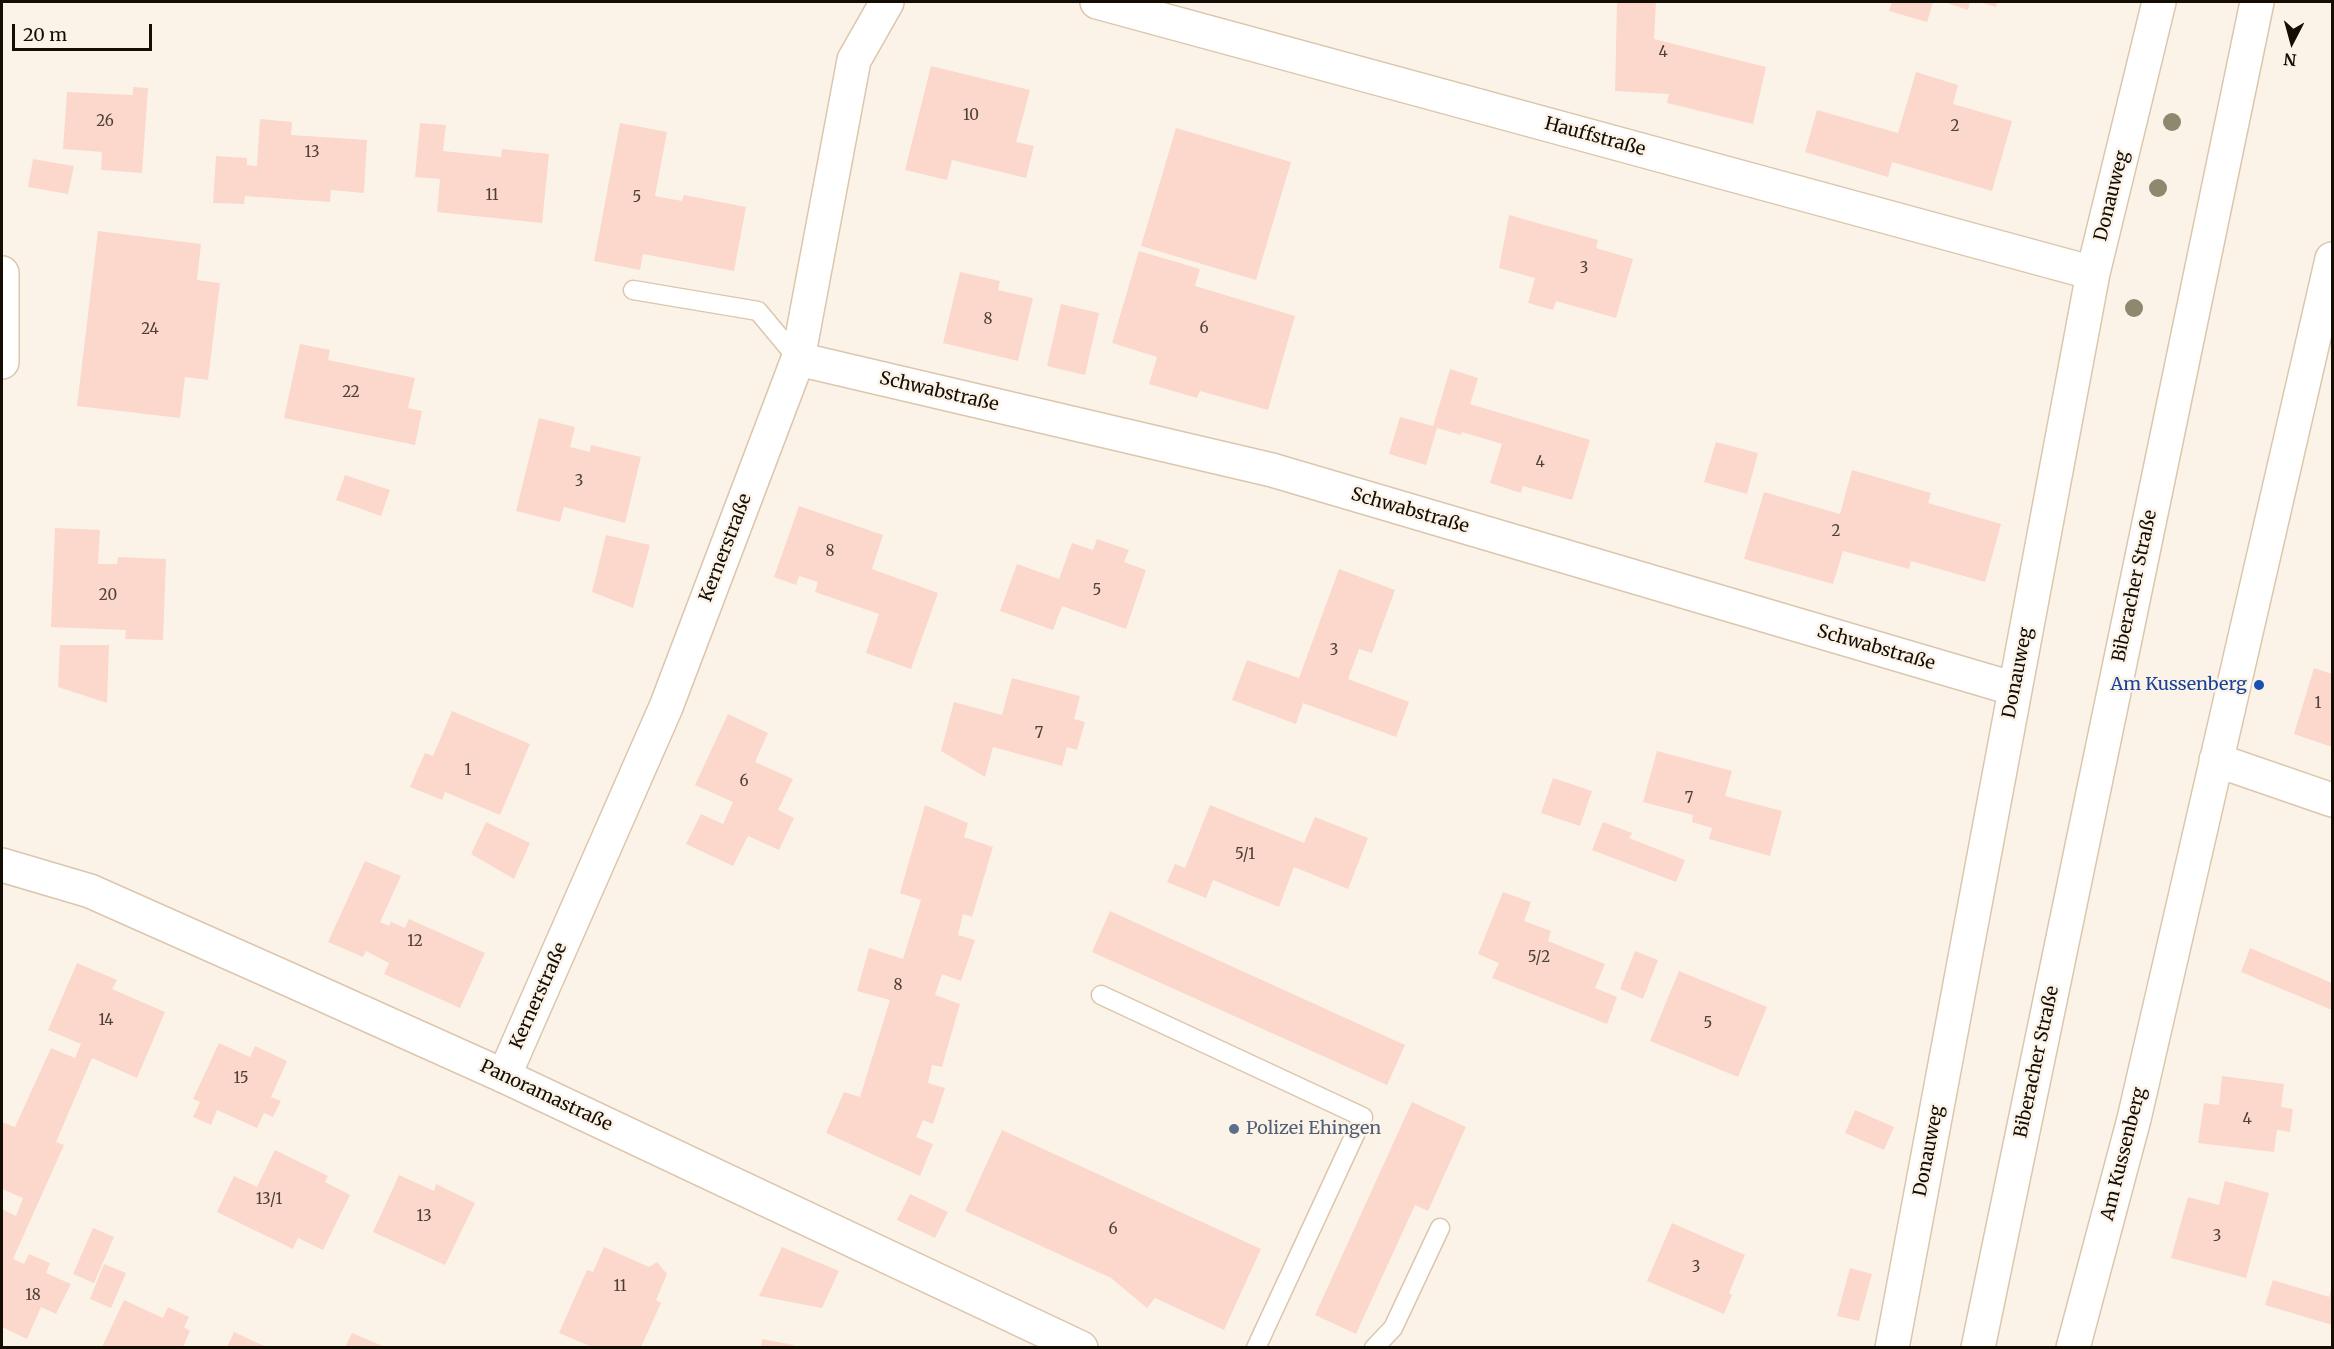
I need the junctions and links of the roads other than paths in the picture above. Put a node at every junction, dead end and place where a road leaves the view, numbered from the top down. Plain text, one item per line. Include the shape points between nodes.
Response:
1 (887, 2) edge
2 (1097, 2) edge
3 (2159, 2) edge
4 (2257, 2) edge
5 (2, 273) edge
6 (2093, 273) junction
7 (2330, 275) edge
8 (633, 290) dead end
9 (798, 359) junction
10 (2, 362) edge
11 (2015, 689) junction
12 (2216, 760) junction
13 (2332, 800) edge
14 (2, 865) edge
15 (1101, 995) dead end
16 (504, 1076) junction
17 (1440, 1228) dead end
18 (1081, 1347) edge
19 (1256, 1347) edge
20 (1374, 1347) edge
21 (1892, 1347) edge
22 (1978, 1347) edge
23 (2073, 1347) edge

1 - 9 street, Kernerstraße via 854,60
2 - 6 street, Hauffstraße
3 - 6 street, Donauweg
4 - 22 street, Biberacher Straße
5 - 10 street
6 - 11 street, Donauweg
7 - 12 street, Am Kussenberg
8 - 9 lane via 758,312
9 - 11 street, Schwabstraße via 1272,470
9 - 16 street, Kernerstraße via 666,707
11 - 21 street, Donauweg
12 - 13 street
12 - 23 street, Am Kussenberg via 2134,1119
14 - 16 street, Panoramastraße via 90,891
15 - 19 lane via 1363,1117
16 - 18 street, Panoramastraße
17 - 20 lane via 1394,1328

